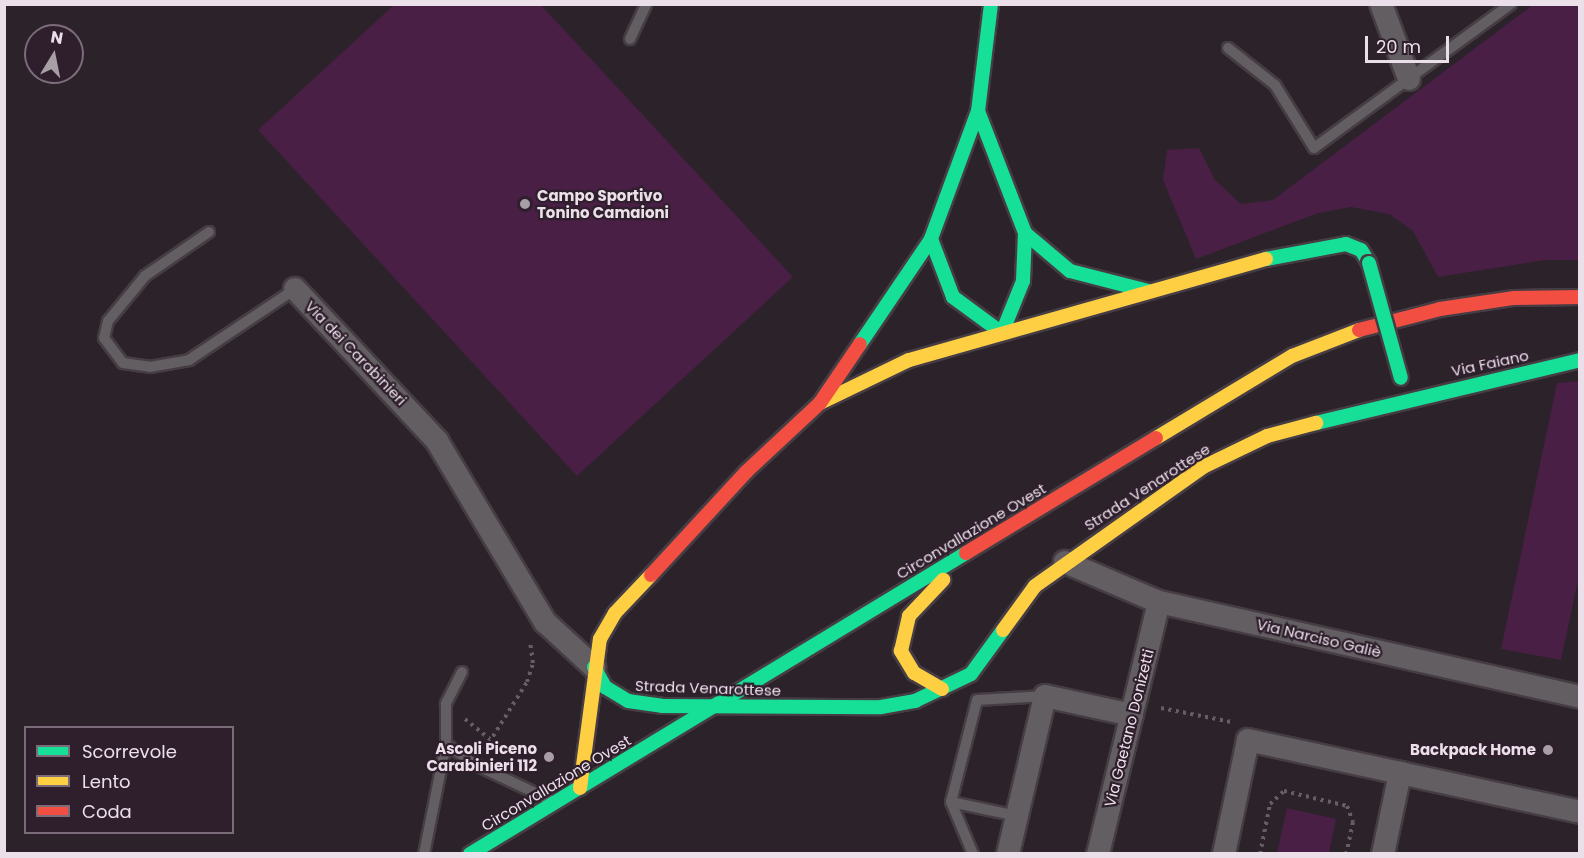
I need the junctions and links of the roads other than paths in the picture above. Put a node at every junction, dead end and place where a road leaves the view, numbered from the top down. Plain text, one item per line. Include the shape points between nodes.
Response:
1 (646, 4) edge
2 (991, 4) edge
3 (1381, 4) edge
4 (1512, 4) edge
5 (630, 39) dead end
6 (1228, 48) dead end
7 (1409, 79) junction
8 (978, 111) junction
9 (209, 232) dead end
10 (1025, 233) junction
11 (931, 239) junction
12 (295, 289) joint
13 (1149, 291) junction
14 (1580, 297) edge
15 (1002, 333) junction
16 (1580, 360) edge
17 (1407, 398) junction
18 (820, 403) junction
19 (966, 555) junction
20 (1065, 562) junction
21 (1159, 602) junction
22 (594, 667) junction
23 (462, 672) dead end
24 (942, 689) junction
25 (1045, 696) junction
26 (1580, 697) edge
27 (716, 702) junction
28 (1132, 715) junction
29 (446, 744) junction
30 (1400, 773) junction
31 (580, 788) junction
32 (556, 802) junction
33 (951, 802) junction
34 (1580, 812) edge
35 (1017, 816) junction
36 (424, 854) edge
37 (470, 854) edge
38 (972, 854) edge
39 (1008, 854) edge
40 (1098, 854) edge
41 (1224, 854) edge
42 (1383, 854) edge

1 - 5 lane
2 - 8 main road
3 - 7 street
4 - 7 lane
6 - 7 lane via 1275,85 1314,148
8 - 10 main road
8 - 11 main road
9 - 12 lane, Via dei Carabinieri via 145,276 108,321 104,338 123,363 150,368 189,360
10 - 13 main road via 1070,271
10 - 15 main road via 1023,281
11 - 15 main road via 953,297
11 - 18 main road
12 - 22 street, Via dei Carabinieri via 437,441 545,622
13 - 15 main road
13 - 17 main road, bridge via 1332,242 1361,250 1369,264
14 - 19 main road, Circonvallazione Ovest via 1514,298 1362,328 1292,356
15 - 18 main road via 909,360
16 - 17 main road, Via Faiano
17 - 20 main road, Strada Venarottese via 1267,436 1203,467
18 - 22 main road via 746,472 615,613 600,639
19 - 24 main road via 909,616 901,651 914,673
19 - 27 main road, Circonvallazione Ovest
20 - 21 street, Via Narciso Galiè
20 - 24 main road, Strada Venarottese via 1035,586 971,674
21 - 26 street, Via Narciso Galiè
21 - 28 street, Via Gaetano Donizetti
22 - 27 main road, Strada Venarottese via 605,687 628,701
22 - 31 main road
23 - 29 lane via 446,704
24 - 27 main road, Strada Venarottese via 881,707
25 - 28 street
25 - 33 lane via 977,700
25 - 35 street
27 - 31 main road, Circonvallazione Ovest
28 - 40 street, Via Gaetano Donizetti
29 - 32 lane via 476,765
29 - 36 lane
30 - 34 street
30 - 41 street via 1248,740
30 - 42 street
31 - 32 main road, Circonvallazione Ovest
32 - 37 main road, Circonvallazione Ovest
33 - 35 lane
33 - 38 lane
35 - 39 street

